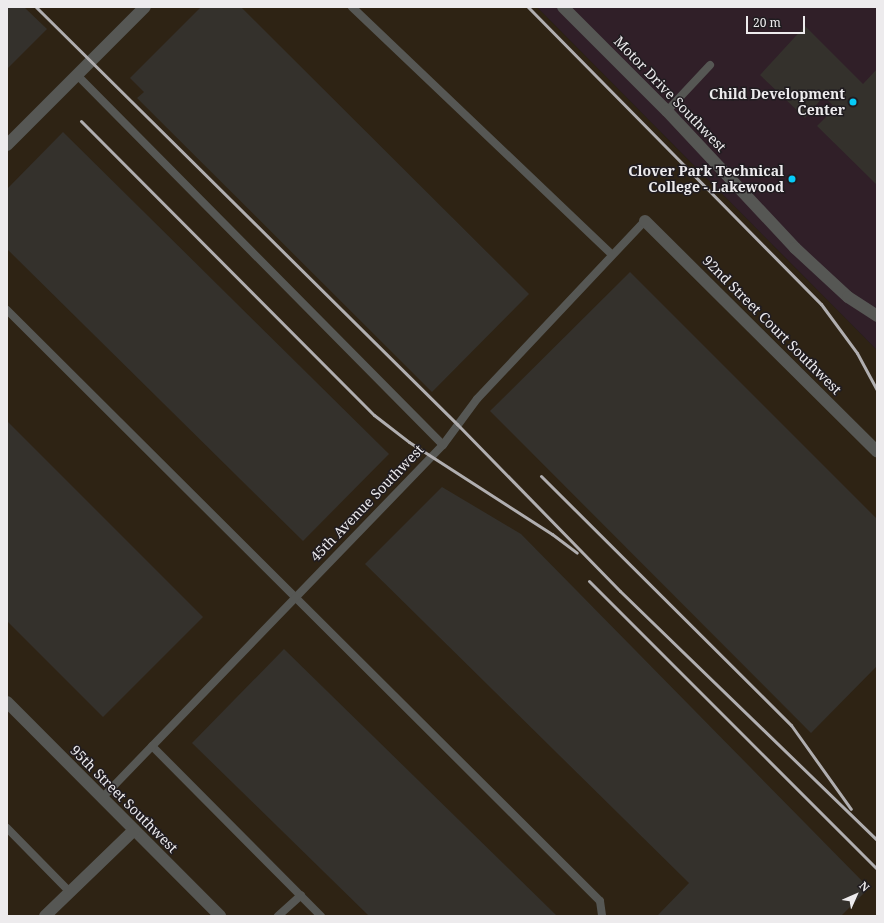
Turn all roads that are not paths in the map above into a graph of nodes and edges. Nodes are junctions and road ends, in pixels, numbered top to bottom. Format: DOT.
graph roads {
  1 [pos="145,7"];
  2 [pos="352,7"];
  3 [pos="563,7"];
  4 [pos="710,65"];
  5 [pos="77,75"];
  6 [pos="667,111"];
  7 [pos="7,144"];
  8 [pos="645,221"];
  9 [pos="612,255"];
  10 [pos="7,310"];
  11 [pos="877,316"];
  12 [pos="444,445"];
  13 [pos="877,451"];
  14 [pos="296,598"];
  15 [pos="7,702"];
  16 [pos="152,746"];
  17 [pos="102,798"];
  18 [pos="7,828"];
  19 [pos="134,830"];
  20 [pos="70,892"];
  21 [pos="301,895"];
  22 [pos="45,916"];
  23 [pos="220,916"];
  24 [pos="278,916"];
  25 [pos="321,916"];
  26 [pos="602,916"];
  1 -- 5 [label="street"];
  2 -- 9 [label="lane"];
  3 -- 6 [label="street, Motor Drive Southwest"];
  4 -- 6 [label="lane"];
  5 -- 7 [label="street"];
  5 -- 12 [label="lane"];
  6 -- 11 [label="street, Motor Drive Southwest"];
  8 -- 9 [label="lane, 45th Avenue Southwest"];
  8 -- 13 [label="street, 92nd Street Court Southwest"];
  9 -- 12 [label="lane, 45th Avenue Southwest"];
  10 -- 14 [label="lane"];
  12 -- 14 [label="lane, 45th Avenue Southwest"];
  14 -- 16 [label="lane, 45th Avenue Southwest"];
  14 -- 26 [label="lane"];
  15 -- 17 [label="street, 95th Street Southwest"];
  16 -- 17 [label="lane, 45th Avenue Southwest"];
  16 -- 21 [label="lane"];
  17 -- 19 [label="street, 95th Street Southwest"];
  18 -- 20 [label="lane"];
  19 -- 20 [label="street"];
  19 -- 23 [label="street, 95th Street Southwest"];
  20 -- 22 [label="street"];
  21 -- 24 [label="lane"];
  21 -- 25 [label="lane"];
}
